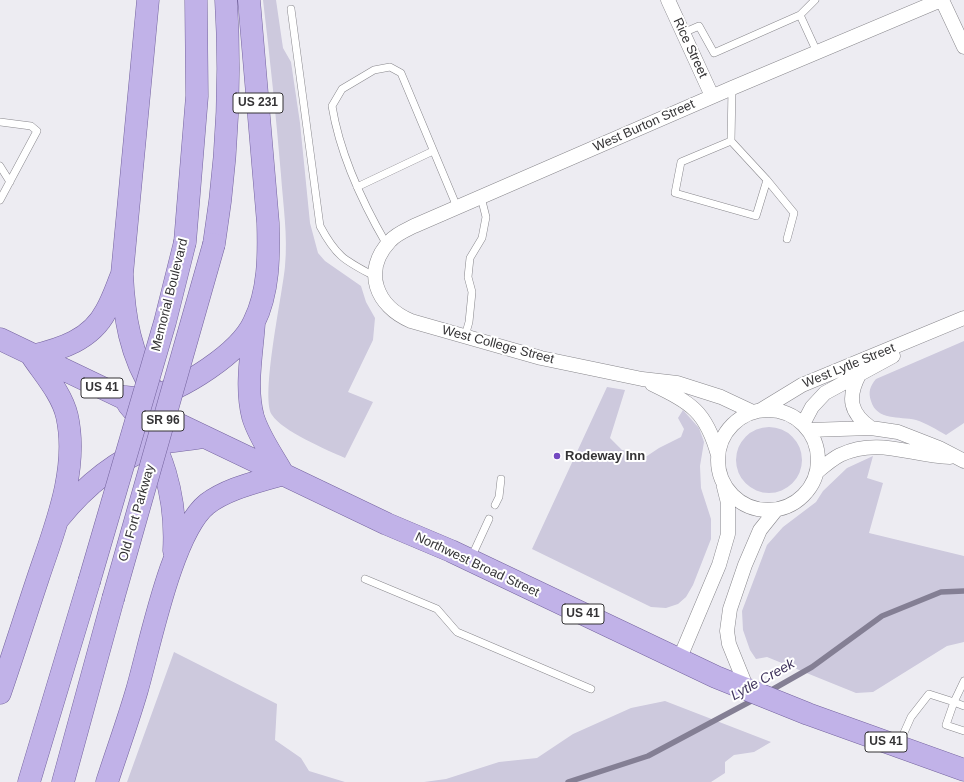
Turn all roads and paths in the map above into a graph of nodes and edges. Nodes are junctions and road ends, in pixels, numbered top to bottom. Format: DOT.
graph roads {
  1 [pos="148,0"];
  2 [pos="196,0"];
  3 [pos="226,0"];
  4 [pos="249,0"];
  5 [pos="668,0"];
  6 [pos="815,0"];
  7 [pos="938,0"];
  8 [pos="291,9"];
  9 [pos="800,15"];
  10 [pos="683,33"];
  11 [pos="964,47"];
  12 [pos="817,52"];
  13 [pos="732,88"];
  14 [pos="712,96"];
  15 [pos="0,122"];
  16 [pos="731,141"];
  17 [pos="433,151"];
  18 [pos="0,166"];
  19 [pos="767,180"];
  20 [pos="10,182"];
  21 [pos="357,187"];
  22 [pos="481,197"];
  23 [pos="0,200"];
  24 [pos="457,207"];
  25 [pos="787,239"];
  26 [pos="387,245"];
  27 [pos="122,274"];
  28 [pos="376,279"];
  29 [pos="964,318"];
  30 [pos="254,323"];
  31 [pos="942,328"];
  32 [pos="465,336"];
  33 [pos="0,339"];
  34 [pos="32,356"];
  35 [pos="859,375"];
  36 [pos="642,379"];
  37 [pos="156,395"];
  38 [pos="122,397"];
  39 [pos="756,411"];
  40 [pos="806,427"];
  41 [pos="871,428"];
  42 [pos="204,437"];
  43 [pos="155,445"];
  44 [pos="718,455"];
  45 [pos="959,459"];
  46 [pos="817,472"];
  47 [pos="283,474"];
  48 [pos="501,479"];
  49 [pos="722,481"];
  50 [pos="495,505"];
  51 [pos="776,510"];
  52 [pos="489,519"];
  53 [pos="57,521"];
  54 [pos="174,558"];
  55 [pos="470,560"];
  56 [pos="365,579"];
  57 [pos="680,660"];
  58 [pos="964,681"];
  59 [pos="591,689"];
  60 [pos="748,691"];
  61 [pos="0,693"];
  62 [pos="954,702"];
  63 [pos="964,706"];
  64 [pos="964,732"];
  65 [pos="898,746"];
  66 [pos="964,770"];
  67 [pos="29,782"];
  68 [pos="63,782"];
  69 [pos="107,782"];
  1 -- 27 [label="main road"];
  2 -- 67 [label="main road, Memorial Boulevard / SR 96, bridge"];
  3 -- 68 [label="main road, Old Fort Parkway / SR 96, bridge"];
  4 -- 30 [label="main road, US 231"];
  5 -- 10 [label="street, Rice Street"];
  6 -- 9 [label="lane"];
  7 -- 11 [label="street"];
  7 -- 12 [label="street, West Burton Street"];
  8 -- 28 [label="lane"];
  9 -- 10 [label="lane"];
  9 -- 12 [label="lane"];
  10 -- 14 [label="street, Rice Street"];
  12 -- 13 [label="street, West Burton Street"];
  13 -- 14 [label="street, West Burton Street"];
  13 -- 16 [label="lane"];
  14 -- 22 [label="street, West Burton Street"];
  15 -- 20 [label="lane"];
  16 -- 19 [label="lane"];
  16 -- 19 [label="lane"];
  17 -- 21 [label="lane"];
  17 -- 21 [label="lane"];
  17 -- 24 [label="lane"];
  18 -- 20 [label="lane"];
  19 -- 25 [label="lane"];
  20 -- 23 [label="lane"];
  21 -- 26 [label="lane"];
  22 -- 24 [label="street, West Burton Street"];
  22 -- 32 [label="lane"];
  24 -- 26 [label="street, West Burton Street"];
  26 -- 28 [label="street, West Burton Street"];
  27 -- 34 [label="main road"];
  27 -- 37 [label="main road"];
  28 -- 32 [label="street, West College Street"];
  29 -- 31 [label="street, West Lytle Street"];
  30 -- 37 [label="main road"];
  30 -- 47 [label="main road"];
  31 -- 35 [label="street, West Lytle Street"];
  31 -- 39 [label="street, West Lytle Street"];
  32 -- 36 [label="street, West College Street"];
  33 -- 34 [label="main road, Northwest Broad Street / US 41"];
  34 -- 38 [label="main road, Northwest Broad Street / US 41"];
  34 -- 53 [label="main road"];
  35 -- 40 [label="street, West Lytle Street"];
  35 -- 41 [label="street"];
  36 -- 39 [label="street, West College Street"];
  36 -- 44 [label="street, West College Street"];
  37 -- 38 [label="main road"];
  37 -- 42 [label="main road"];
  38 -- 42 [label="main road, Northwest Broad Street / US 41"];
  38 -- 43 [label="main road"];
  39 -- 40 [label="street"];
  39 -- 44 [label="street, West Lytle Street"];
  40 -- 41 [label="street"];
  40 -- 46 [label="street, West Lytle Street"];
  41 -- 45 [label="street"];
  42 -- 43 [label="main road"];
  42 -- 47 [label="main road, Northwest Broad Street / US 41"];
  43 -- 53 [label="main road"];
  43 -- 54 [label="main road"];
  44 -- 49 [label="street, West Lytle Street"];
  45 -- 46 [label="street"];
  46 -- 51 [label="street, West Lytle Street"];
  47 -- 54 [label="main road"];
  47 -- 55 [label="main road, Northwest Broad Street / US 41"];
  48 -- 50 [label="lane"];
  49 -- 51 [label="street, West Lytle Street"];
  49 -- 57 [label="street, West Lytle Street"];
  51 -- 60 [label="street, West Lytle Street"];
  52 -- 55 [label="lane"];
  53 -- 61 [label="main road"];
  54 -- 69 [label="main road"];
  55 -- 57 [label="main road, Northwest Broad Street / US 41"];
  56 -- 59 [label="lane"];
  57 -- 60 [label="main road, Northwest Broad Street / US 41"];
  58 -- 62 [label="lane"];
  60 -- 65 [label="main road, Northwest Broad Street / US 41"];
  62 -- 63 [label="lane"];
  62 -- 64 [label="lane"];
  62 -- 65 [label="lane"];
  65 -- 66 [label="main road, Northwest Broad Street / US 41"];
}
